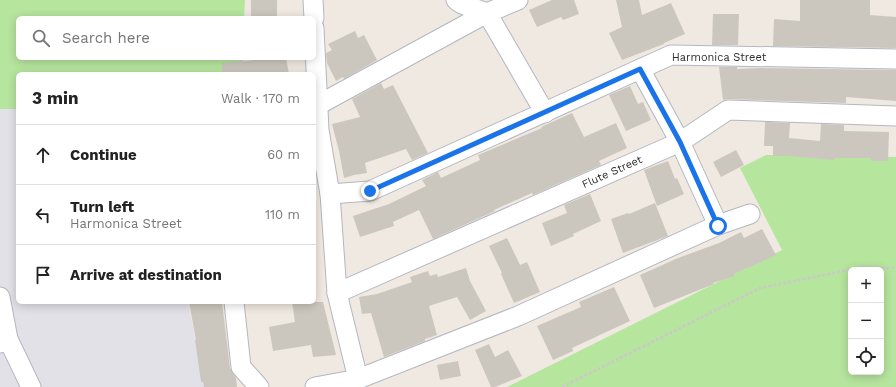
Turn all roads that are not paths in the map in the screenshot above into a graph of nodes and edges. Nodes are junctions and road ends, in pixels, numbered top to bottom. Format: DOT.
graph roads {
  1 [pos="313,0"];
  2 [pos="456,0"];
  3 [pos="518,0"];
  4 [pos="487,13"];
  5 [pos="314,16"];
  6 [pos="896,59"];
  7 [pos="316,60"];
  8 [pos="640,69"];
  9 [pos="318,104"];
  10 [pos="545,113"];
  11 [pos="896,116"];
  12 [pos="317,131"];
  13 [pos="680,142"];
  14 [pos="330,194"];
  15 [pos="750,214"];
  16 [pos="718,226"];
  17 [pos="337,293"];
  18 [pos="0,297"];
  19 [pos="234,304"];
  20 [pos="4,341"];
  21 [pos="358,379"];
  22 [pos="31,387"];
  23 [pos="259,387"];
  24 [pos="315,387"];
  1 -- 5 [label="street"];
  2 -- 4 [label="street"];
  3 -- 4 [label="street"];
  4 -- 9 [label="street"];
  4 -- 10 [label="street"];
  6 -- 8 [label="street, Harmonica Street"];
  7 -- 9 [label="street"];
  8 -- 10 [label="street, Harmonica Street"];
  8 -- 13 [label="street"];
  9 -- 12 [label="street"];
  10 -- 14 [label="street, Harmonica Street"];
  11 -- 13 [label="street, Flute Street"];
  12 -- 14 [label="street"];
  13 -- 16 [label="street"];
  13 -- 17 [label="street, Flute Street"];
  14 -- 17 [label="street"];
  15 -- 16 [label="street"];
  16 -- 21 [label="street"];
  17 -- 21 [label="street"];
  18 -- 20 [label="street"];
  19 -- 23 [label="street"];
  20 -- 22 [label="street"];
  21 -- 24 [label="street"];
}
